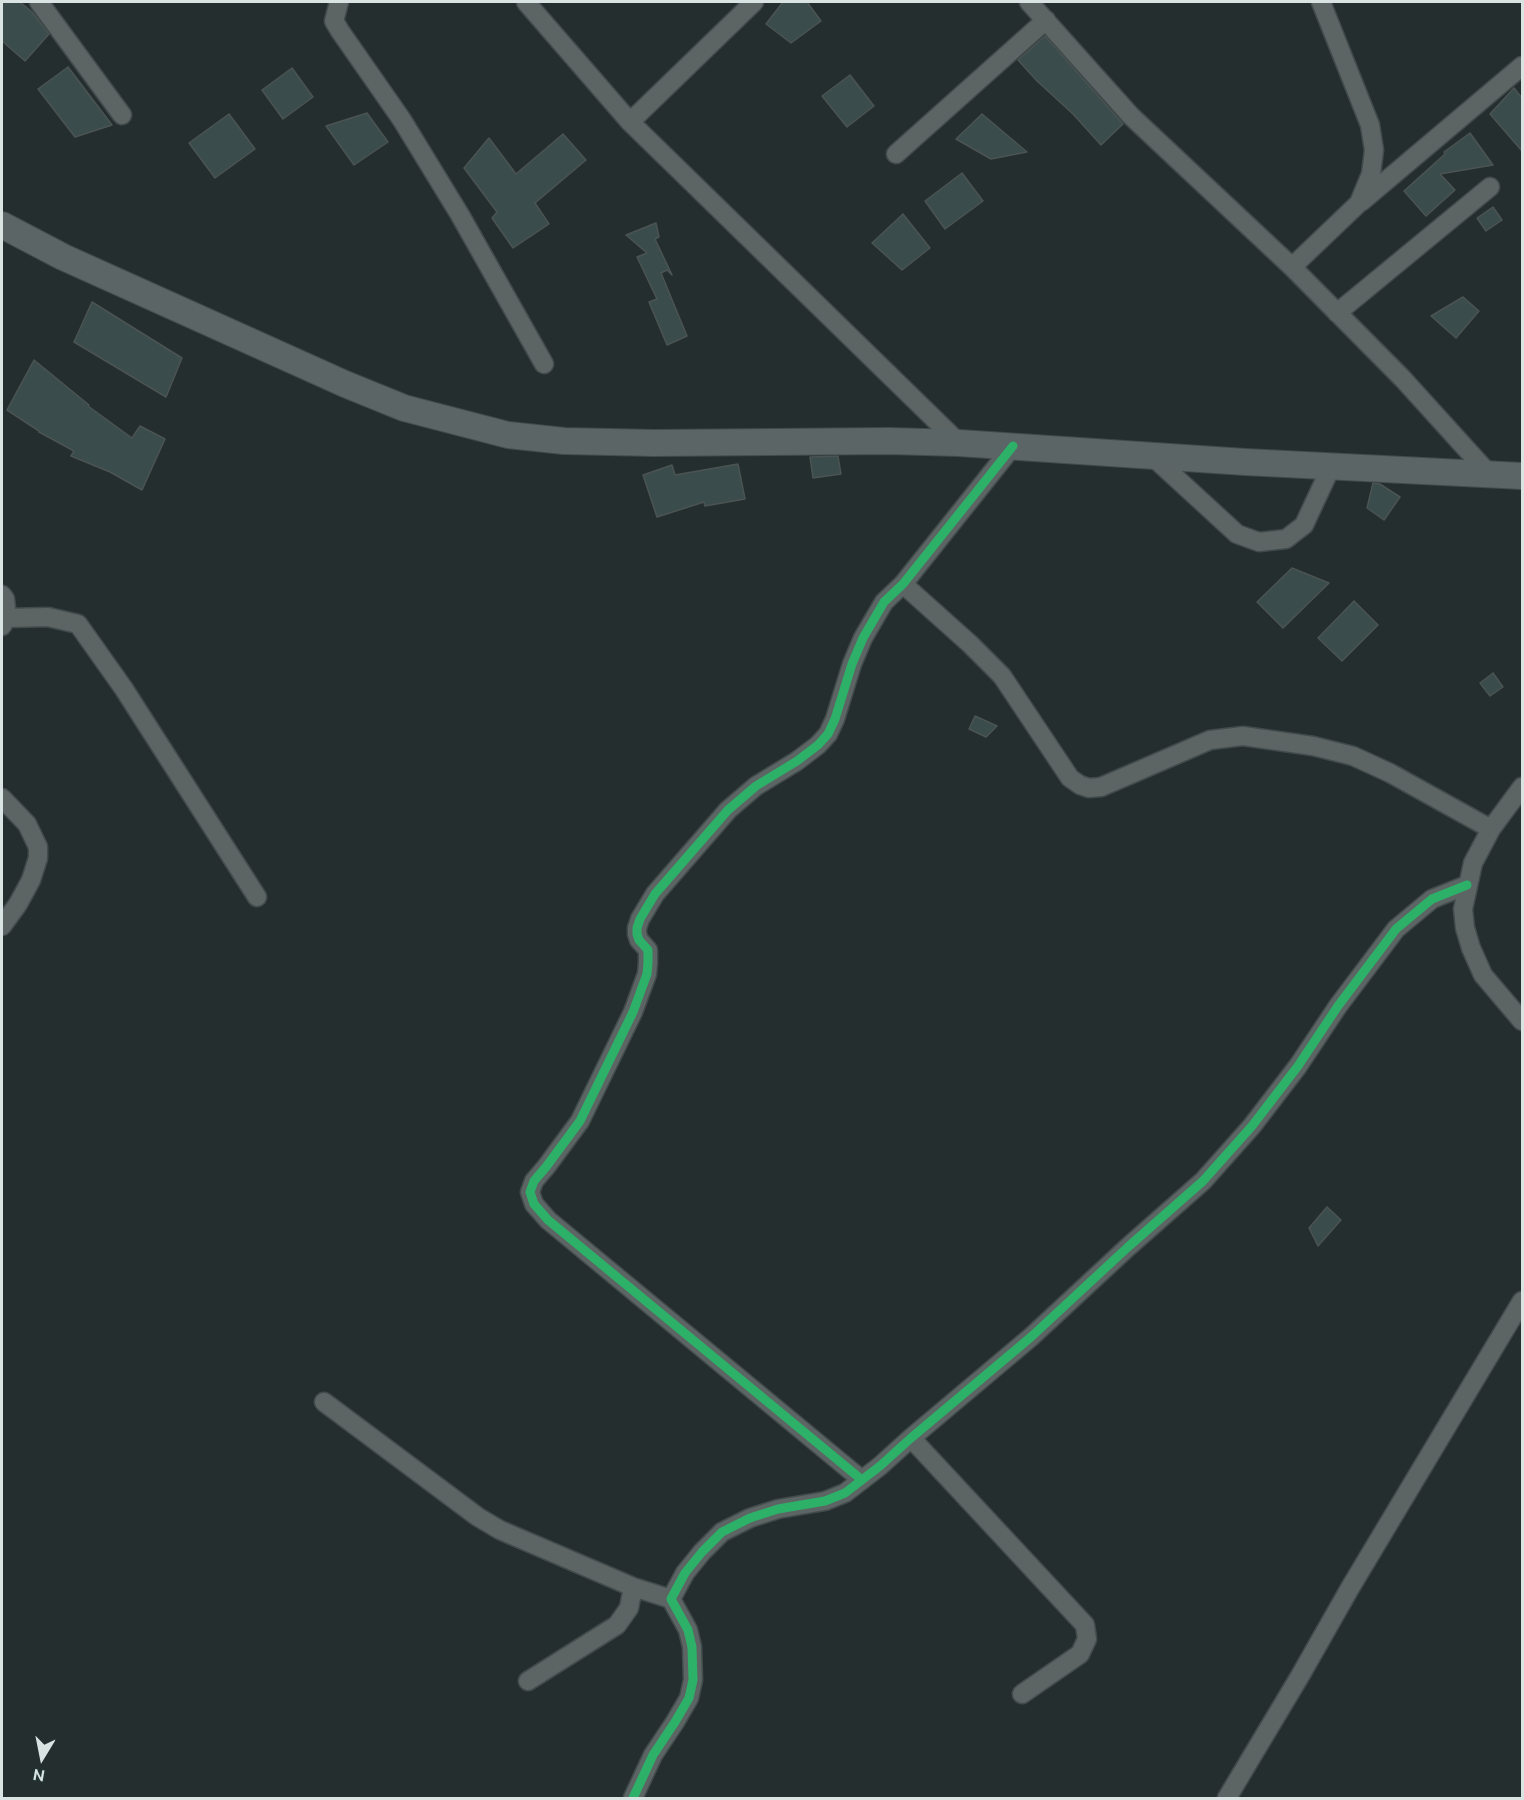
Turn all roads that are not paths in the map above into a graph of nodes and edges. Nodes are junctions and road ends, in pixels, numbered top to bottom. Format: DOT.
graph roads {
  1 [pos="39,2"];
  2 [pos="339,2"];
  3 [pos="526,2"];
  4 [pos="754,2"];
  5 [pos="1029,2"];
  6 [pos="1321,2"];
  7 [pos="1046,20"];
  8 [pos="1522,66"];
  9 [pos="122,115"];
  10 [pos="630,122"];
  11 [pos="896,154"];
  12 [pos="1490,187"];
  13 [pos="1359,203"];
  14 [pos="2,225"];
  15 [pos="1292,267"];
  16 [pos="1337,313"];
  17 [pos="544,364"];
  18 [pos="959,443"];
  19 [pos="1013,446"];
  20 [pos="1151,456"];
  21 [pos="1330,467"];
  22 [pos="1490,475"];
  23 [pos="1522,476"];
  24 [pos="903,584"];
  25 [pos="2,596"];
  26 [pos="4,622"];
  27 [pos="1522,787"];
  28 [pos="2,798"];
  29 [pos="1491,829"];
  30 [pos="1467,885"];
  31 [pos="257,897"];
  32 [pos="2,926"];
  33 [pos="1522,1021"];
  34 [pos="1522,1301"];
  35 [pos="324,1402"];
  36 [pos="911,1438"];
  37 [pos="862,1480"];
  38 [pos="633,1587"];
  39 [pos="671,1599"];
  40 [pos="528,1681"];
  41 [pos="1022,1694"];
  42 [pos="633,1798"];
  43 [pos="1227,1798"];
  1 -- 9 [label="street"];
  2 -- 17 [label="street"];
  3 -- 10 [label="street"];
  4 -- 10 [label="street"];
  5 -- 7 [label="street"];
  6 -- 13 [label="street"];
  7 -- 11 [label="street"];
  7 -- 15 [label="street"];
  8 -- 13 [label="street"];
  10 -- 18 [label="street"];
  12 -- 16 [label="street"];
  13 -- 15 [label="street"];
  14 -- 18 [label="main road"];
  15 -- 16 [label="street"];
  16 -- 22 [label="street"];
  18 -- 19 [label="main road"];
  19 -- 20 [label="main road"];
  19 -- 24 [label="street"];
  20 -- 21 [label="main road"];
  20 -- 21 [label="street"];
  21 -- 22 [label="main road"];
  22 -- 23 [label="main road"];
  24 -- 29 [label="street"];
  24 -- 37 [label="street"];
  25 -- 26 [label="street"];
  26 -- 31 [label="street"];
  27 -- 29 [label="street"];
  28 -- 32 [label="street"];
  29 -- 30 [label="street"];
  30 -- 33 [label="street"];
  30 -- 36 [label="street"];
  34 -- 43 [label="street"];
  35 -- 38 [label="street"];
  36 -- 37 [label="street"];
  36 -- 41 [label="street"];
  37 -- 39 [label="street"];
  38 -- 39 [label="street"];
  38 -- 40 [label="street"];
  39 -- 42 [label="street"];
}
